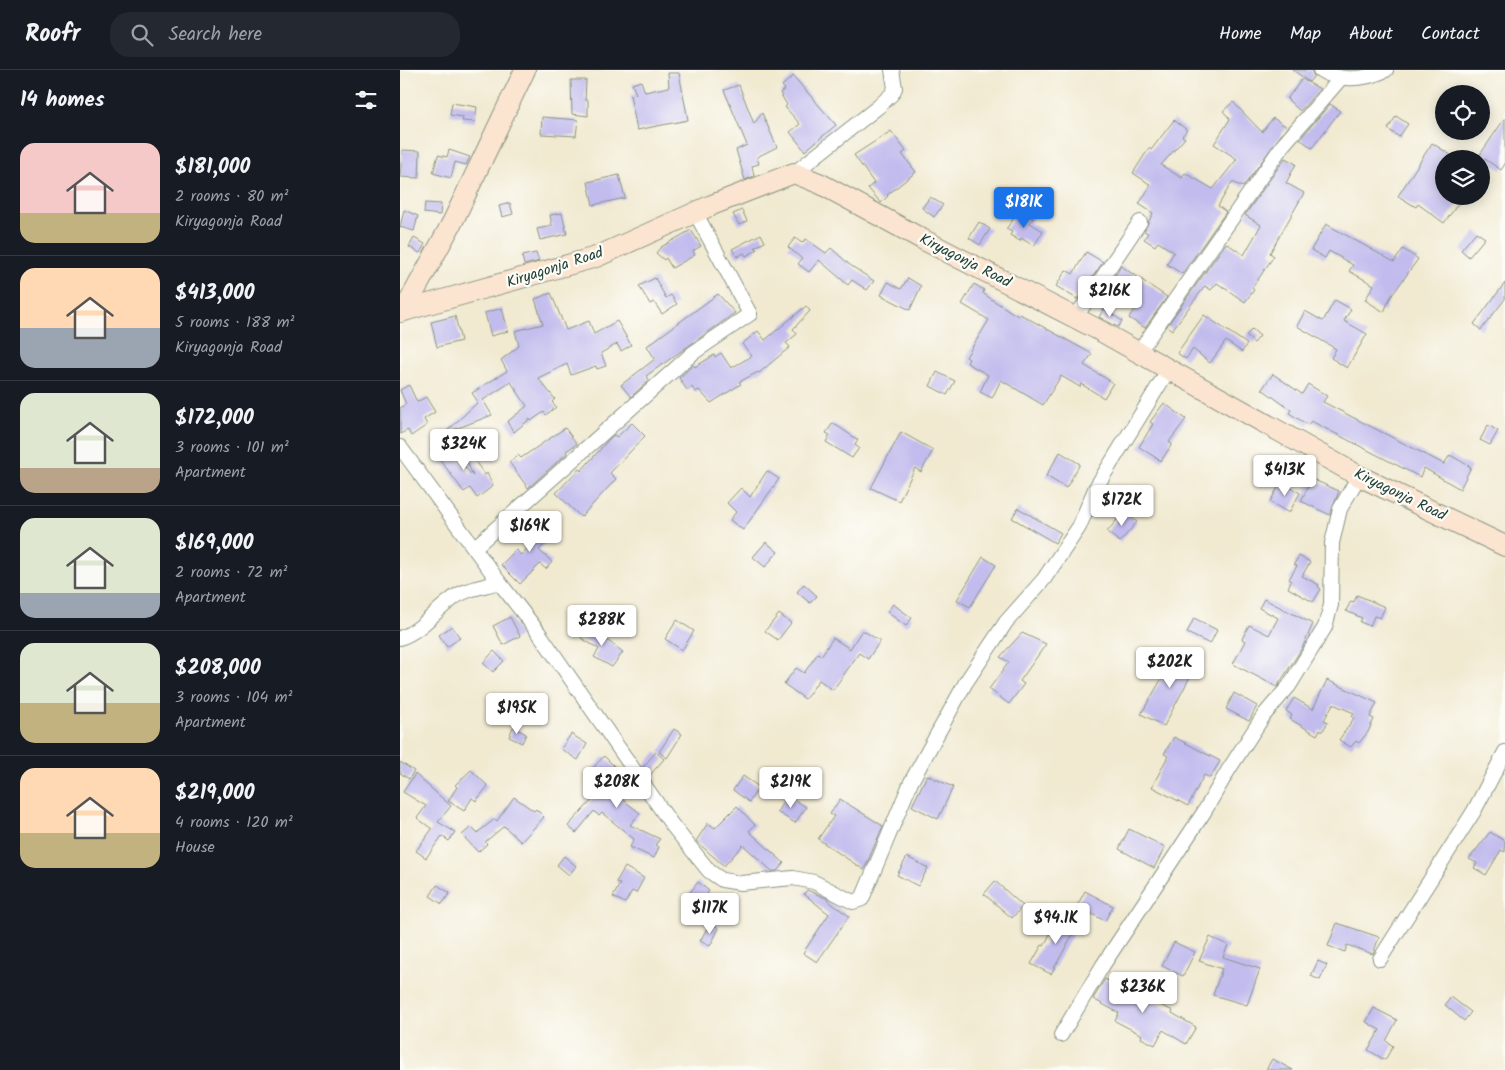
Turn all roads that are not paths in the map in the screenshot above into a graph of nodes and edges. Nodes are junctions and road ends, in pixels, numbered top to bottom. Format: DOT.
graph roads {
  1 [pos="525,70"];
  2 [pos="892,70"];
  3 [pos="1320,70"];
  4 [pos="1386,70"];
  5 [pos="1341,78"];
  6 [pos="794,173"];
  7 [pos="695,212"];
  8 [pos="1140,222"];
  9 [pos="402,312"];
  10 [pos="1075,318"];
  11 [pos="1138,353"];
  12 [pos="1169,370"];
  13 [pos="400,446"];
  14 [pos="1359,476"];
  15 [pos="1505,546"];
  16 [pos="474,548"];
  17 [pos="499,582"];
  18 [pos="400,638"];
  19 [pos="1505,752"];
  20 [pos="1380,959"];
  21 [pos="1061,1035"];
  1 -- 9 [label="street"];
  2 -- 6 [label="street"];
  3 -- 5 [label="street"];
  4 -- 5 [label="street"];
  5 -- 11 [label="street"];
  6 -- 7 [label="street, Kiryagonja Road"];
  6 -- 10 [label="street, Kiryagonja Road"];
  7 -- 9 [label="street, Kiryagonja Road"];
  7 -- 16 [label="street"];
  8 -- 10 [label="street"];
  10 -- 11 [label="street, Kiryagonja Road"];
  11 -- 12 [label="street, Kiryagonja Road"];
  12 -- 14 [label="street, Kiryagonja Road"];
  12 -- 17 [label="street"];
  13 -- 16 [label="street"];
  14 -- 15 [label="street, Kiryagonja Road"];
  14 -- 21 [label="street"];
  16 -- 17 [label="street"];
  17 -- 18 [label="street"];
  19 -- 20 [label="street"];
}
